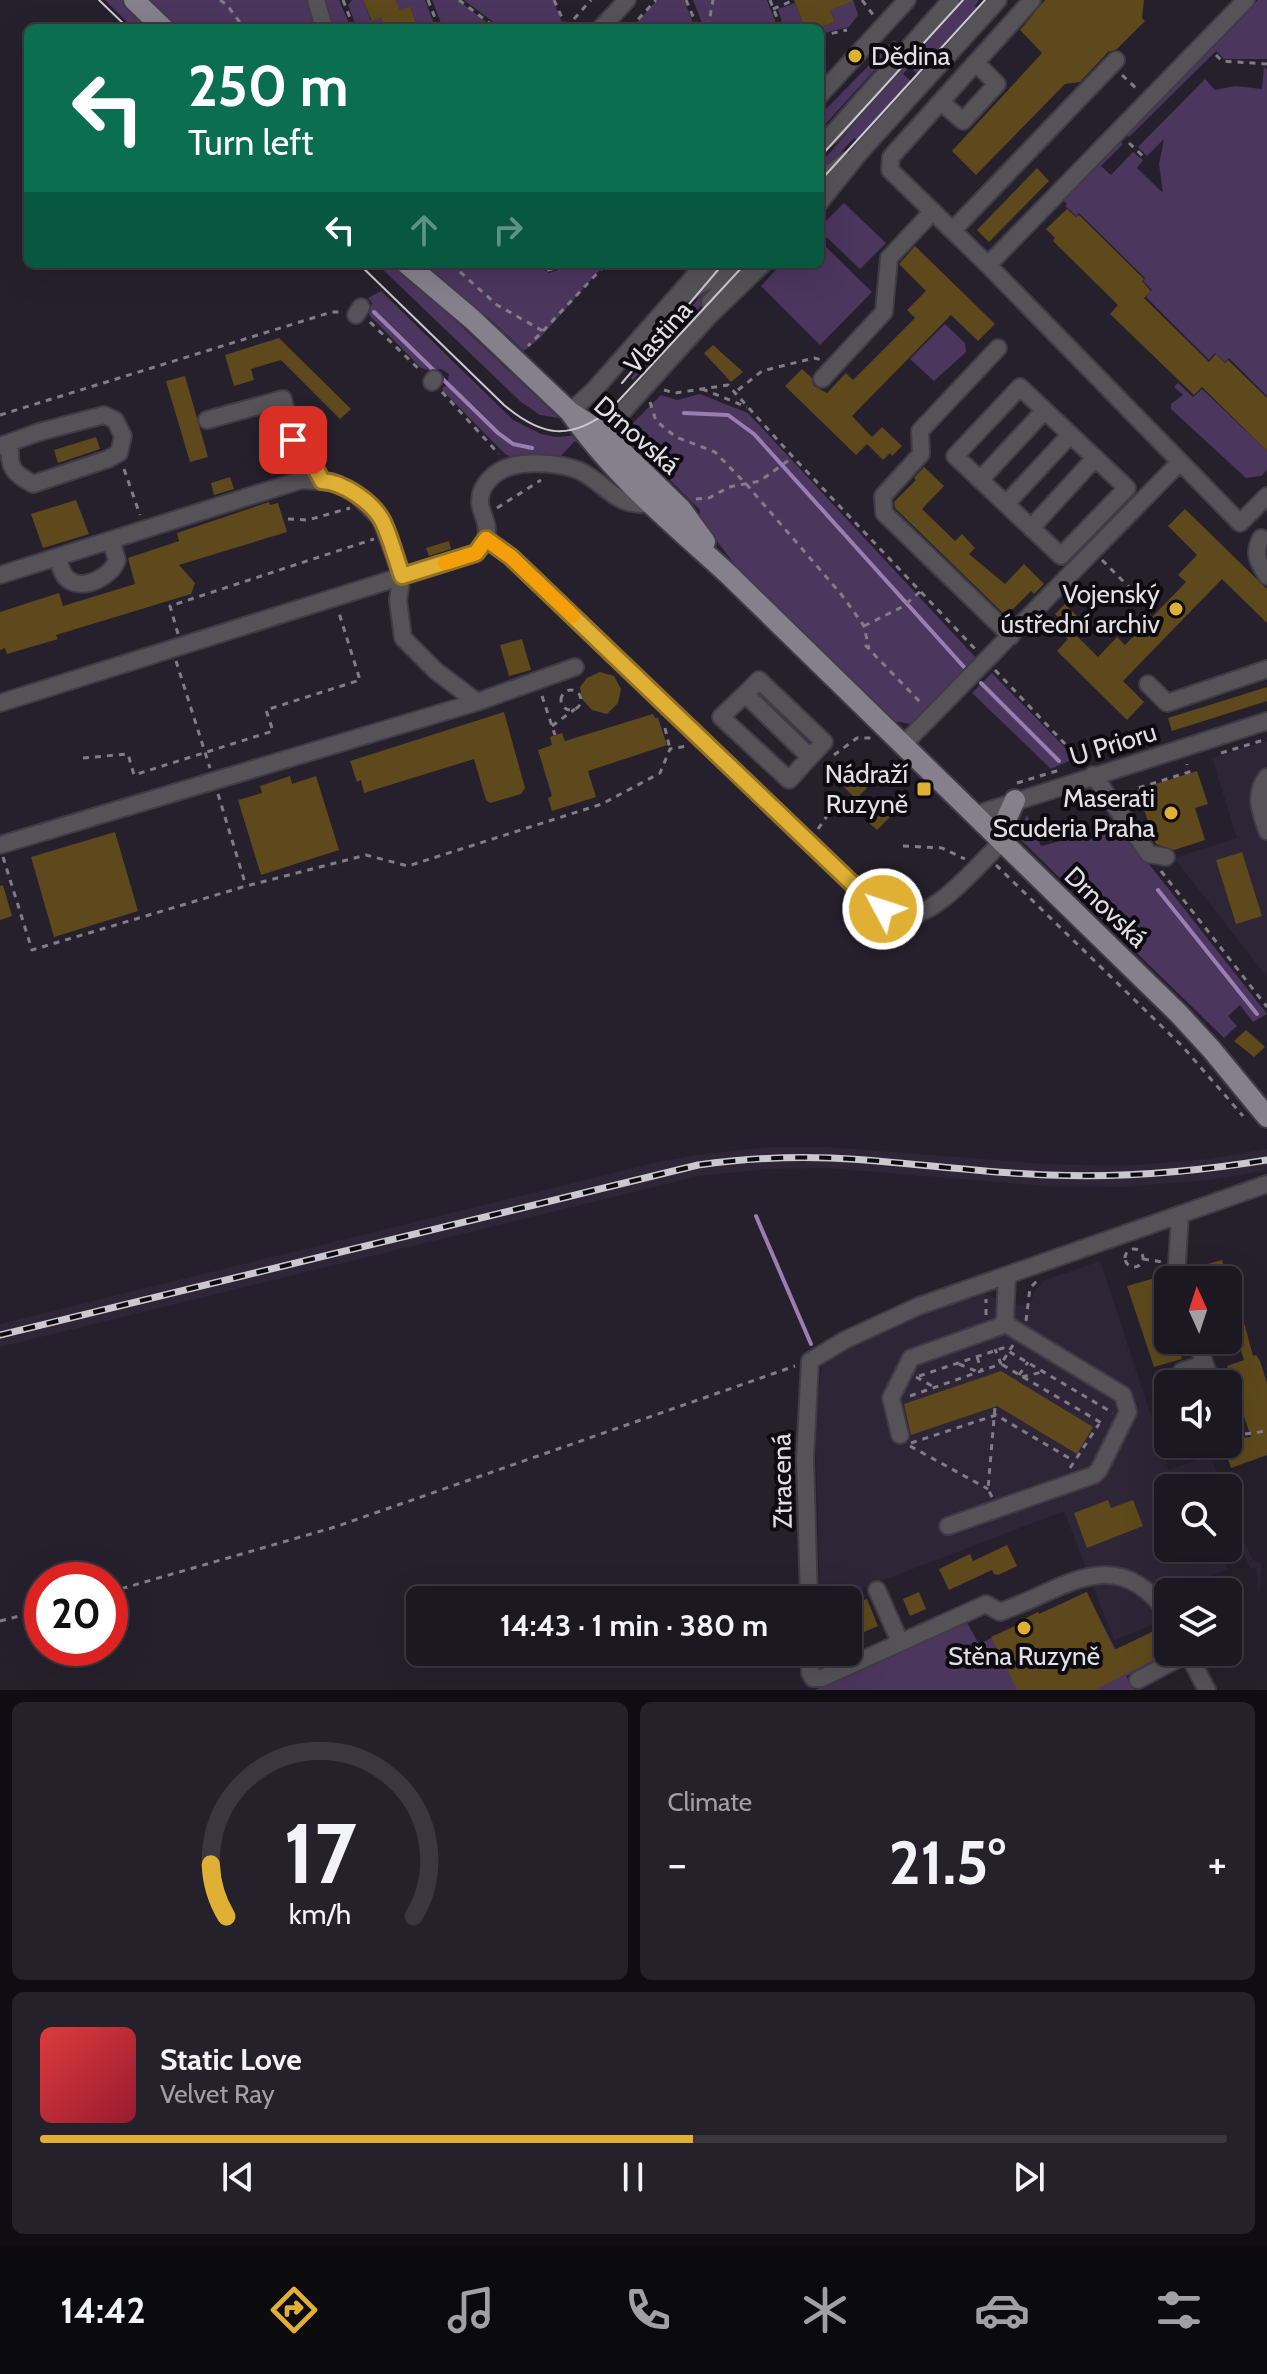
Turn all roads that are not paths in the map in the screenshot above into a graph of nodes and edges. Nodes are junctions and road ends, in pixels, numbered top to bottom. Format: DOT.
graph roads {
  1 [pos="134,0"];
  2 [pos="316,0"];
  3 [pos="627,0"];
  4 [pos="907,0"];
  5 [pos="951,0"];
  6 [pos="1032,0"];
  7 [pos="1246,0"];
  8 [pos="996,1"];
  9 [pos="159,24"];
  10 [pos="323,24"];
  11 [pos="605,24"];
  12 [pos="1113,62"];
  13 [pos="976,63"];
  14 [pos="824,91"];
  15 [pos="941,102"];
  16 [pos="826,138"];
  17 [pos="861,151"];
  18 [pos="824,178"];
  19 [pos="824,197"];
  20 [pos="933,211"];
  21 [pos="953,230"];
  22 [pos="988,265"];
  23 [pos="412,268"];
  24 [pos="727,269"];
  25 [pos="998,348"];
  26 [pos="822,379"];
  27 [pos="1044,411"];
  28 [pos="570,412"];
  29 [pos="207,420"];
  30 [pos="1070,435"];
  31 [pos="598,439"];
  32 [pos="5,445"];
  33 [pos="1095,458"];
  34 [pos="1180,462"];
  35 [pos="980,480"];
  36 [pos="322,481"];
  37 [pos="1267,496"];
  38 [pos="1118,497"];
  39 [pos="651,503"];
  40 [pos="1006,504"];
  41 [pos="1133,511"];
  42 [pos="1240,523"];
  43 [pos="1031,528"];
  44 [pos="486,539"];
  45 [pos="111,540"];
  46 [pos="1264,541"];
  47 [pos="58,557"];
  48 [pos="728,574"];
  49 [pos="0,575"];
  50 [pos="402,576"];
  51 [pos="1267,576"];
  52 [pos="1011,636"];
  53 [pos="575,667"];
  54 [pos="1267,669"];
  55 [pos="1148,684"];
  56 [pos="477,702"];
  57 [pos="0,703"];
  58 [pos="1267,721"];
  59 [pos="903,745"];
  60 [pos="818,759"];
  61 [pos="1093,775"];
  62 [pos="1267,777"];
  63 [pos="1012,793"];
  64 [pos="974,815"];
  65 [pos="1267,831"];
  66 [pos="0,845"];
  67 [pos="988,855"];
  68 [pos="1166,857"];
  69 [pos="1265,1109"];
  70 [pos="1267,1184"];
  71 [pos="1180,1215"];
  72 [pos="1177,1266"];
  73 [pos="1007,1276"];
  74 [pos="1005,1319"];
  75 [pos="1201,1354"];
  76 [pos="1204,1364"];
  77 [pos="1185,1370"];
  78 [pos="1206,1370"];
  79 [pos="903,1440"];
  80 [pos="948,1526"];
  81 [pos="809,1586"];
  82 [pos="877,1590"];
  83 [pos="1154,1597"];
  84 [pos="900,1642"];
  85 [pos="862,1660"];
  86 [pos="810,1666"];
  87 [pos="848,1666"];
  88 [pos="1164,1666"];
  89 [pos="1195,1666"];
  90 [pos="1138,1680"];
  91 [pos="1207,1690"];
  1 -- 9 [label="main road"];
  2 -- 10 [label="street"];
  3 -- 11 [label="street"];
  4 -- 14 [label="street"];
  5 -- 16 [label="street"];
  6 -- 13 [label="street"];
  7 -- 22 [label="street"];
  8 -- 17 [label="street"];
  12 -- 21 [label="street"];
  13 -- 15 [label="street"];
  13 -- 15 [label="street"];
  15 -- 20 [label="street"];
  17 -- 18 [label="street"];
  17 -- 19 [label="street"];
  20 -- 21 [label="street"];
  20 -- 26 [label="street"];
  21 -- 22 [label="street"];
  22 -- 34 [label="street"];
  23 -- 28 [label="main road, Drnovská"];
  24 -- 28 [label="street, Vlastina"];
  24 -- 31 [label="street, Vlastina"];
  25 -- 52 [label="street"];
  27 -- 30 [label="street"];
  27 -- 35 [label="street"];
  27 -- 35 [label="street"];
  28 -- 31 [label="main road, Drnovská"];
  29 -- 36 [label="street"];
  30 -- 33 [label="street"];
  30 -- 40 [label="street"];
  31 -- 39 [label="main road, Drnovská"];
  31 -- 48 [label="main road, Drnovská"];
  32 -- 32 [label="street"];
  33 -- 38 [label="street"];
  33 -- 43 [label="street"];
  34 -- 41 [label="street"];
  34 -- 42 [label="street"];
  35 -- 40 [label="street"];
  36 -- 45 [label="street"];
  36 -- 50 [label="street"];
  37 -- 42 [label="street"];
  38 -- 41 [label="street"];
  38 -- 43 [label="street"];
  39 -- 44 [label="street"];
  39 -- 48 [label="main road, Drnovská"];
  40 -- 43 [label="street"];
  41 -- 52 [label="street"];
  42 -- 46 [label="street"];
  44 -- 50 [label="street"];
  44 -- 67 [label="street"];
  45 -- 47 [label="street"];
  45 -- 47 [label="street"];
  46 -- 51 [label="street"];
  47 -- 49 [label="street"];
  48 -- 59 [label="main road, Drnovská"];
  50 -- 56 [label="street"];
  50 -- 57 [label="street"];
  52 -- 59 [label="street"];
  53 -- 56 [label="street"];
  54 -- 55 [label="street"];
  56 -- 66 [label="street"];
  58 -- 61 [label="street, U Prioru"];
  59 -- 64 [label="main road, Drnovská"];
  60 -- 60 [label="street"];
  61 -- 63 [label="street, U Prioru"];
  61 -- 68 [label="street"];
  62 -- 65 [label="street"];
  63 -- 64 [label="street, U Prioru"];
  63 -- 67 [label="main road"];
  64 -- 67 [label="main road, Drnovská"];
  67 -- 69 [label="main road, Drnovská"];
  70 -- 71 [label="street"];
  71 -- 72 [label="street"];
  71 -- 73 [label="street"];
  73 -- 74 [label="street"];
  73 -- 81 [label="street, Ztracená"];
  74 -- 79 [label="street"];
  74 -- 80 [label="street"];
  75 -- 76 [label="street"];
  76 -- 77 [label="street"];
  76 -- 78 [label="street"];
  82 -- 84 [label="street"];
  83 -- 84 [label="street"];
  84 -- 85 [label="street"];
  86 -- 87 [label="street"];
  88 -- 90 [label="street"];
  89 -- 91 [label="street"];
}
